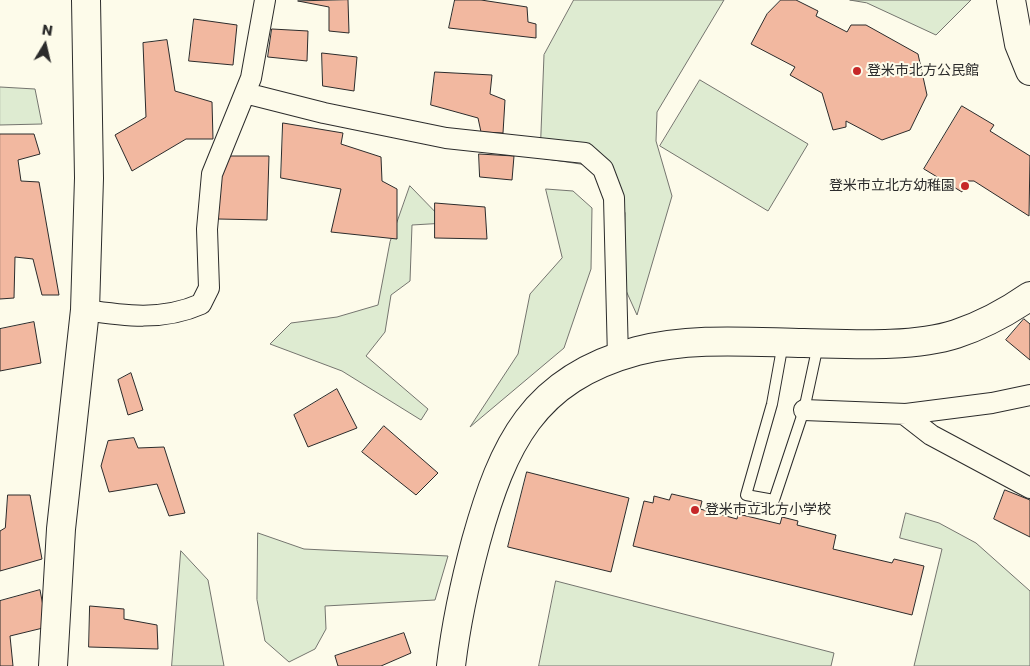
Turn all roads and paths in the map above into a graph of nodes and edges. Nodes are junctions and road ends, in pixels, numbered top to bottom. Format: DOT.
graph roads {
  1 [pos="86,0"];
  2 [pos="264,0"];
  3 [pos="1010,0"];
  4 [pos="1030,71"];
  5 [pos="245,92"];
  6 [pos="1030,296"];
  7 [pos="85,310"];
  8 [pos="783,342"];
  9 [pos="818,343"];
  10 [pos="618,358"];
  11 [pos="1030,395"];
  12 [pos="804,410"];
  13 [pos="904,414"];
  14 [pos="1030,488"];
  15 [pos="53,666"];
  16 [pos="451,666"];
  1 -- 7 [label="street"];
  2 -- 5 [label="street"];
  3 -- 4 [label="street"];
  5 -- 7 [label="street"];
  5 -- 10 [label="street"];
  6 -- 9 [label="street"];
  7 -- 15 [label="street"];
  8 -- 9 [label="street"];
  8 -- 10 [label="street"];
  8 -- 12 [label="lane"];
  9 -- 12 [label="lane"];
  10 -- 16 [label="street"];
  11 -- 13 [label="street"];
  12 -- 13 [label="street"];
  13 -- 14 [label="street"];
}
